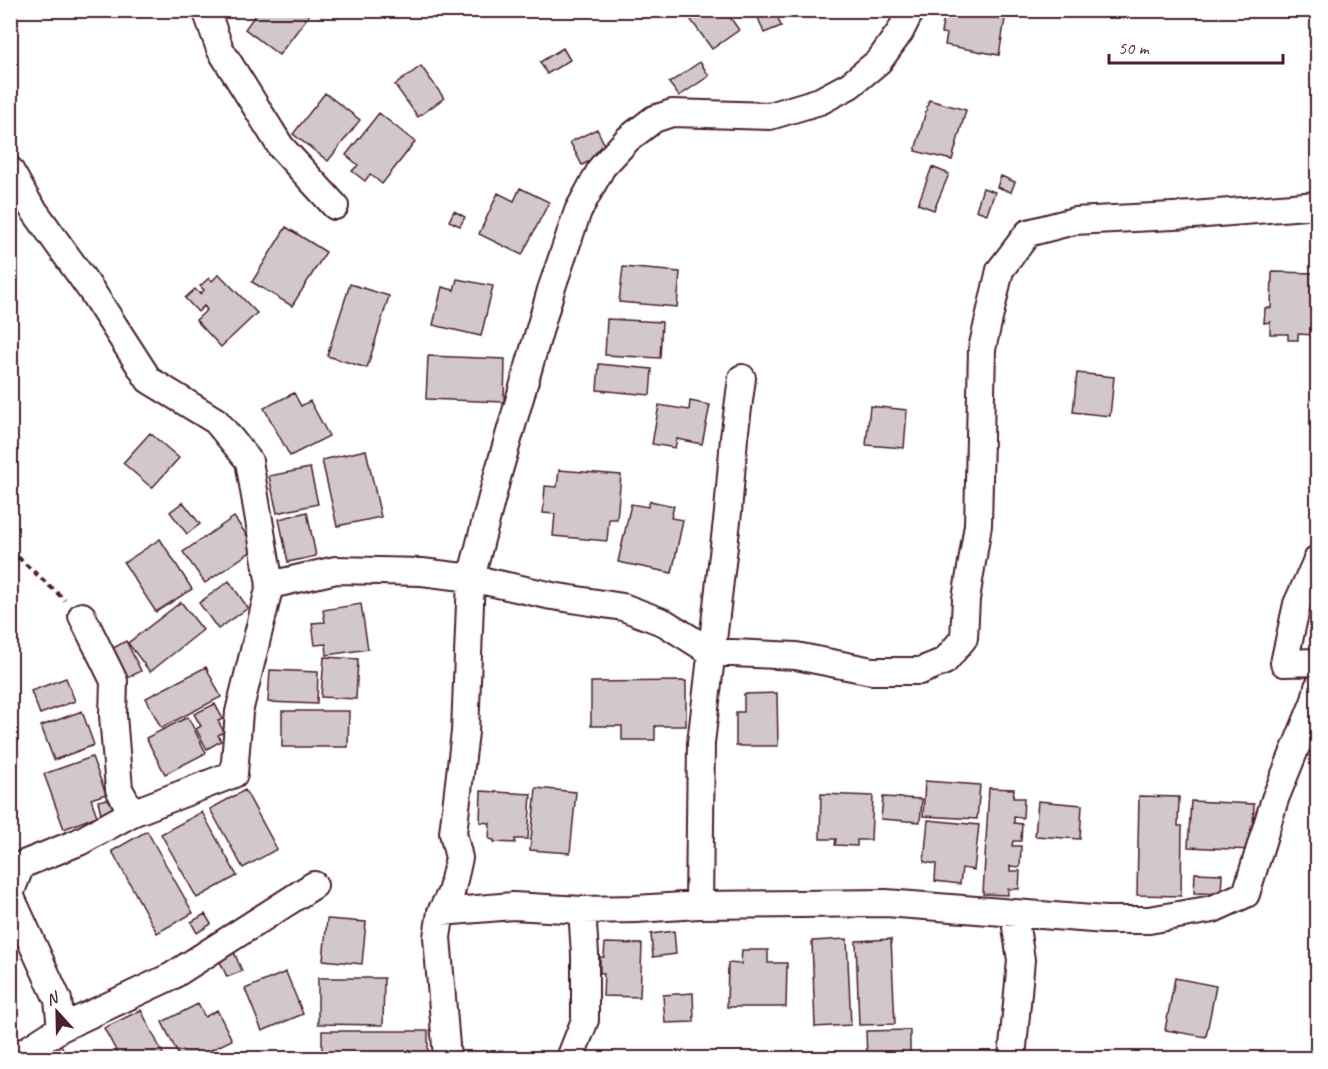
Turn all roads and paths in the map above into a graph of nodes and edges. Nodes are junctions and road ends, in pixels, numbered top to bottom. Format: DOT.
graph roads {
  1 [pos="206,10"];
  2 [pos="911,10"];
  3 [pos="10,170"];
  4 [pos="1317,205"];
  5 [pos="335,206"];
  6 [pos="742,378"];
  7 [pos="10,550"];
  8 [pos="1317,558"];
  9 [pos="471,578"];
  10 [pos="270,585"];
  11 [pos="82,616"];
  12 [pos="711,652"];
  13 [pos="1317,662"];
  14 [pos="1317,687"];
  15 [pos="132,813"];
  16 [pos="314,885"];
  17 [pos="10,895"];
  18 [pos="699,905"];
  19 [pos="582,910"];
  20 [pos="441,912"];
  21 [pos="1014,914"];
  22 [pos="61,1028"];
  23 [pos="15,1059"];
  24 [pos="447,1059"];
  25 [pos="570,1059"];
  26 [pos="1012,1059"];
  1 -- 5 [label="street"];
  2 -- 9 [label="street"];
  3 -- 10 [label="street"];
  4 -- 12 [label="street"];
  6 -- 12 [label="street"];
  7 -- 11 [label="path"];
  8 -- 13 [label="street"];
  9 -- 10 [label="street"];
  9 -- 12 [label="street"];
  9 -- 20 [label="street"];
  10 -- 15 [label="street"];
  11 -- 15 [label="street"];
  12 -- 18 [label="street"];
  14 -- 21 [label="street"];
  15 -- 17 [label="street"];
  16 -- 22 [label="street"];
  17 -- 22 [label="street"];
  18 -- 19 [label="street"];
  18 -- 21 [label="street"];
  19 -- 20 [label="street"];
  19 -- 25 [label="street"];
  20 -- 24 [label="street"];
  21 -- 26 [label="street"];
  22 -- 23 [label="street"];
}
